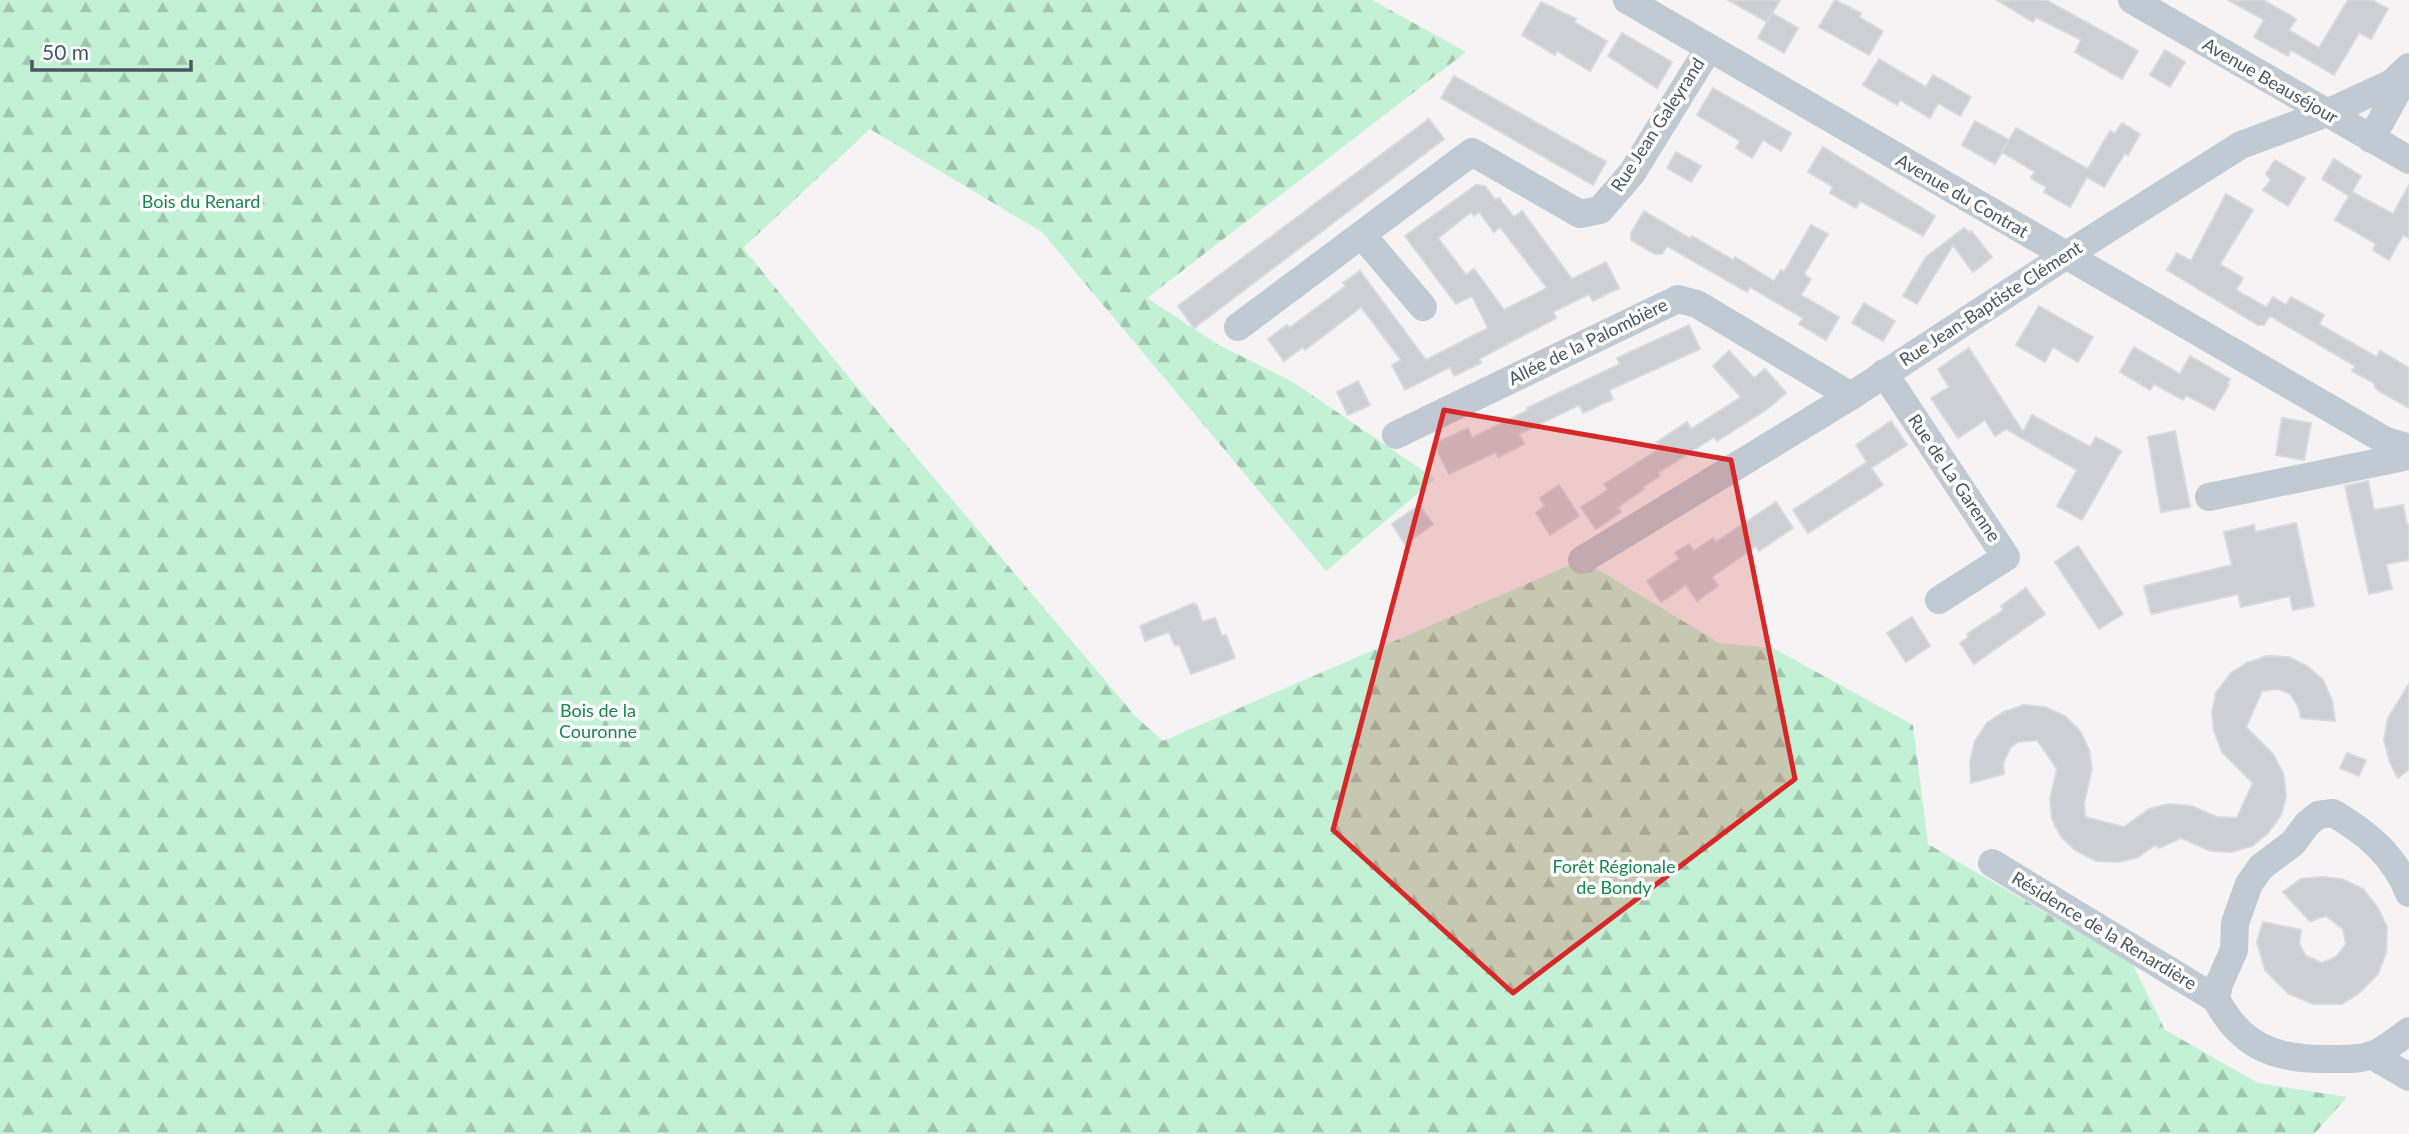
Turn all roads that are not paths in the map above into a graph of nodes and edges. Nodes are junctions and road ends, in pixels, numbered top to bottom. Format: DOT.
graph roads {
  1 [pos="1627,0"];
  2 [pos="2132,0"];
  3 [pos="1709,48"];
  4 [pos="2409,69"];
  5 [pos="2327,113"];
  6 [pos="2371,139"];
  7 [pos="2409,160"];
  8 [pos="1362,235"];
  9 [pos="2065,256"];
  10 [pos="1423,307"];
  11 [pos="1238,327"];
  12 [pos="1884,373"];
  13 [pos="1851,396"];
  14 [pos="1396,435"];
  15 [pos="2409,448"];
  16 [pos="2409,456"];
  17 [pos="2209,497"];
  18 [pos="1582,560"];
  19 [pos="1939,600"];
  20 [pos="1992,863"];
  21 [pos="2409,893"];
  22 [pos="2216,999"];
  23 [pos="2409,1031"];
  24 [pos="2371,1055"];
  25 [pos="2409,1077"];
  1 -- 3 [label="street, Avenue du Contrat"];
  2 -- 5 [label="street, Avenue Beauséjour"];
  3 -- 8 [label="street, Rue Jean Galeyrand"];
  3 -- 9 [label="street, Avenue du Contrat"];
  4 -- 5 [label="street, Rue Jean-Baptiste Clément"];
  4 -- 6 [label="street, Rue Jean-Baptiste Clément"];
  5 -- 6 [label="street, Avenue Beauséjour"];
  5 -- 9 [label="street, Rue Jean-Baptiste Clément"];
  6 -- 7 [label="street, Avenue Beauséjour"];
  8 -- 10 [label="street"];
  8 -- 11 [label="street, Rue Jean Galeyrand"];
  9 -- 12 [label="street, Rue Jean-Baptiste Clément"];
  9 -- 15 [label="street, Avenue du Contrat"];
  12 -- 13 [label="street, Rue Jean-Baptiste Clément"];
  12 -- 19 [label="street, Rue de La Garenne"];
  13 -- 14 [label="street, Allée de la Palombière"];
  13 -- 18 [label="street, Rue Jean-Baptiste Clément"];
  16 -- 17 [label="street"];
  20 -- 22 [label="street, Résidence de la Renardière"];
  21 -- 22 [label="street, Résidence de la Renardière"];
  22 -- 24 [label="street, Résidence de la Renardière"];
  23 -- 24 [label="street, Résidence de la Renardière"];
  24 -- 25 [label="street"];
}
